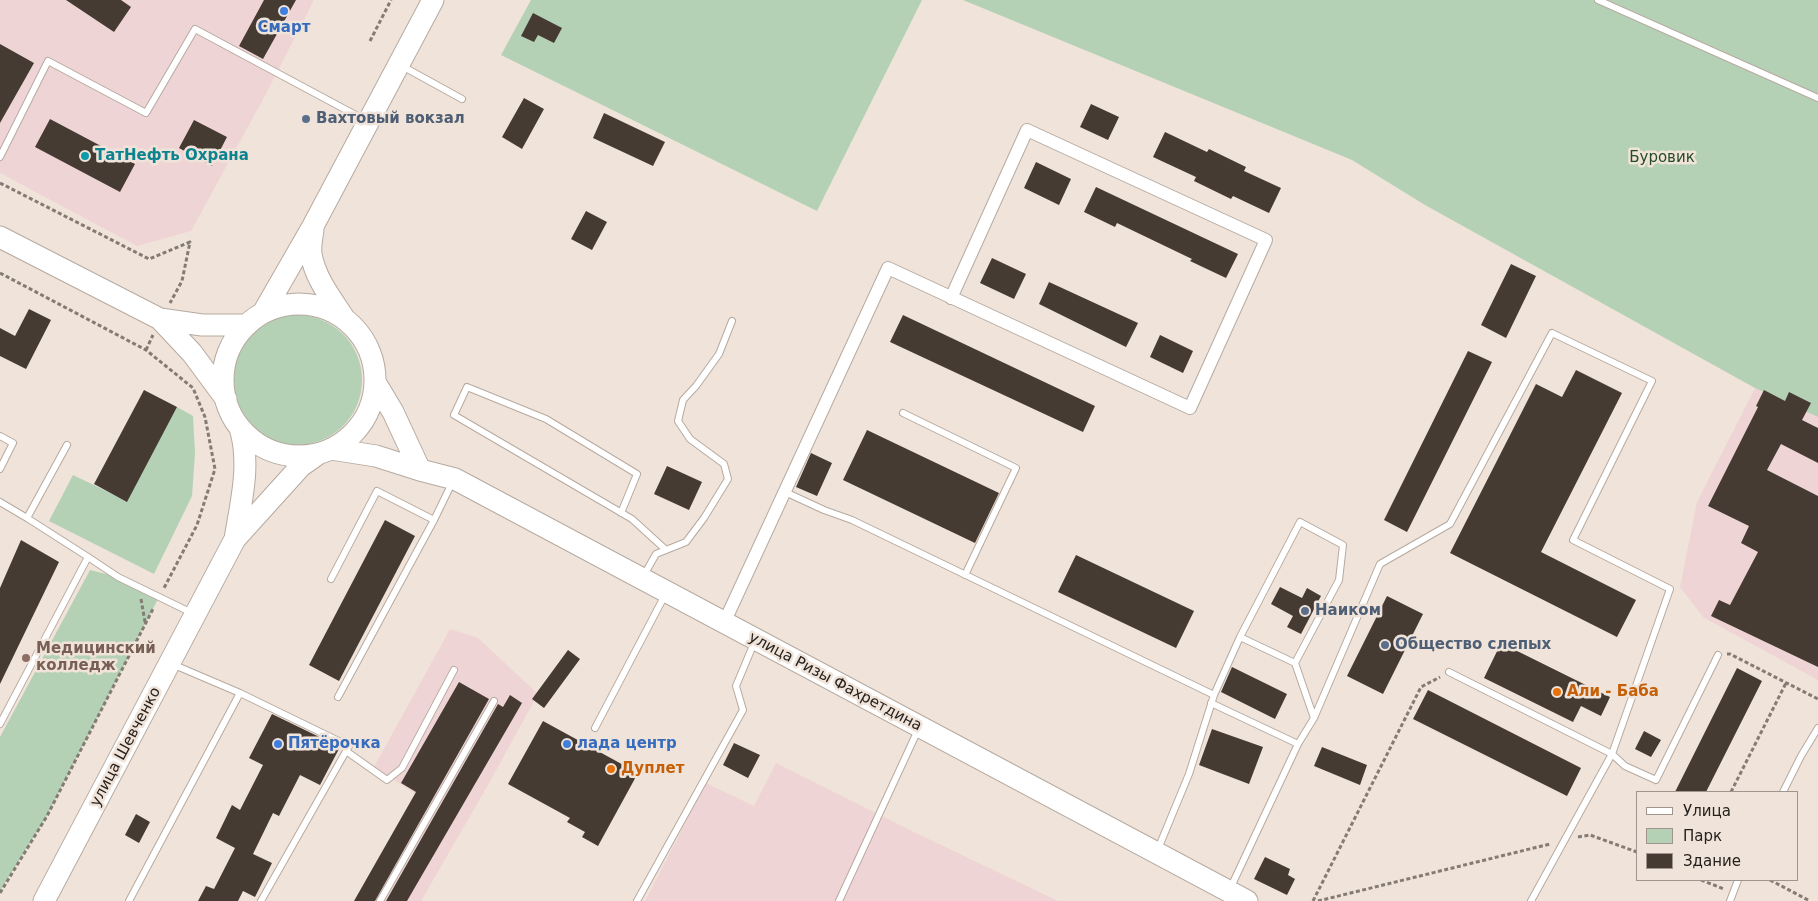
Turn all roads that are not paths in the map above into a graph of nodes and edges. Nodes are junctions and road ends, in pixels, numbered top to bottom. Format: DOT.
graph roads {
  1 [pos="431,0"];
  2 [pos="1598,0"];
  3 [pos="398,64"];
  4 [pos="1818,98"];
  5 [pos="462,99"];
  6 [pos="368,122"];
  7 [pos="0,157"];
  8 [pos="313,226"];
  9 [pos="0,238"];
  10 [pos="950,298"];
  11 [pos="255,319"];
  12 [pos="160,320"];
  13 [pos="346,320"];
  14 [pos="732,321"];
  15 [pos="375,382"];
  16 [pos="226,399"];
  17 [pos="903,413"];
  18 [pos="240,428"];
  19 [pos="0,436"];
  20 [pos="67,445"];
  21 [pos="324,452"];
  22 [pos="0,469"];
  23 [pos="420,470"];
  24 [pos="455,479"];
  25 [pos="784,492"];
  26 [pos="0,502"];
  27 [pos="621,513"];
  28 [pos="27,518"];
  29 [pos="434,520"];
  30 [pos="235,539"];
  31 [pos="666,550"];
  32 [pos="88,557"];
  33 [pos="964,574"];
  34 [pos="331,579"];
  35 [pos="642,579"];
  36 [pos="666,592"];
  37 [pos="195,615"];
  38 [pos="724,622"];
  39 [pos="1240,637"];
  40 [pos="755,639"];
  41 [pos="1718,655"];
  42 [pos="1295,663"];
  43 [pos="171,664"];
  44 [pos="454,670"];
  45 [pos="1449,672"];
  46 [pos="240,693"];
  47 [pos="1214,695"];
  48 [pos="338,697"];
  49 [pos="494,701"];
  50 [pos="1211,702"];
  51 [pos="1314,718"];
  52 [pos="0,724"];
  53 [pos="919,727"];
  54 [pos="595,728"];
  55 [pos="1818,728"];
  56 [pos="1298,744"];
  57 [pos="346,751"];
  58 [pos="1612,754"];
  59 [pos="1783,791"];
  60 [pos="1157,852"];
  61 [pos="1738,881"];
  62 [pos="1238,896"];
  63 [pos="44,901"];
  64 [pos="128,901"];
  65 [pos="261,901"];
  66 [pos="380,901"];
  67 [pos="637,901"];
  68 [pos="839,901"];
  69 [pos="1531,901"];
  70 [pos="1730,901"];
  1 -- 3 [label="main road"];
  2 -- 4 [label="lane"];
  3 -- 5 [label="lane"];
  3 -- 6 [label="main road"];
  6 -- 7 [label="lane"];
  6 -- 8 [label="main road"];
  8 -- 11 [label="main road"];
  8 -- 13 [label="main road"];
  9 -- 12 [label="main road"];
  10 -- 10 [label="street"];
  10 -- 25 [label="street"];
  11 -- 12 [label="main road"];
  11 -- 13 [label="main road"];
  11 -- 16 [label="main road"];
  12 -- 16 [label="main road"];
  13 -- 15 [label="main road"];
  14 -- 31 [label="lane"];
  15 -- 21 [label="main road"];
  15 -- 23 [label="main road"];
  16 -- 18 [label="main road"];
  17 -- 33 [label="lane"];
  18 -- 21 [label="main road"];
  18 -- 30 [label="main road"];
  19 -- 22 [label="lane"];
  20 -- 28 [label="lane"];
  21 -- 23 [label="main road, улица Ризы Фахретдина"];
  21 -- 30 [label="main road"];
  23 -- 24 [label="main road, улица Ризы Фахретдина"];
  24 -- 29 [label="lane"];
  24 -- 35 [label="main road, улица Ризы Фахретдина"];
  25 -- 33 [label="lane"];
  25 -- 38 [label="street"];
  26 -- 28 [label="lane"];
  27 -- 27 [label="lane"];
  27 -- 31 [label="lane"];
  28 -- 32 [label="lane"];
  29 -- 34 [label="lane"];
  29 -- 48 [label="lane"];
  30 -- 37 [label="main road, улица Шевченко"];
  31 -- 35 [label="lane"];
  32 -- 37 [label="lane"];
  32 -- 52 [label="lane"];
  33 -- 47 [label="lane"];
  35 -- 36 [label="main road, улица Ризы Фахретдина"];
  36 -- 38 [label="main road, улица Ризы Фахретдина"];
  36 -- 54 [label="lane"];
  37 -- 43 [label="main road, улица Шевченко"];
  38 -- 40 [label="main road, улица Ризы Фахретдина"];
  39 -- 42 [label="lane"];
  39 -- 42 [label="lane"];
  39 -- 47 [label="lane"];
  40 -- 53 [label="main road, улица Ризы Фахретдина"];
  40 -- 67 [label="lane"];
  41 -- 58 [label="lane"];
  42 -- 51 [label="lane"];
  43 -- 46 [label="lane"];
  43 -- 63 [label="main road, улица Шевченко"];
  44 -- 57 [label="lane"];
  45 -- 58 [label="lane"];
  46 -- 57 [label="lane"];
  46 -- 64 [label="lane"];
  47 -- 50 [label="lane"];
  49 -- 66 [label="lane"];
  50 -- 56 [label="lane"];
  50 -- 60 [label="lane"];
  51 -- 56 [label="lane"];
  51 -- 58 [label="lane"];
  53 -- 60 [label="main road, улица Ризы Фахретдина"];
  53 -- 68 [label="lane"];
  55 -- 59 [label="lane"];
  56 -- 62 [label="lane"];
  57 -- 65 [label="lane"];
  58 -- 69 [label="lane"];
  60 -- 62 [label="main road, улица Ризы Фахретдина"];
  61 -- 70 [label="lane"];
}
